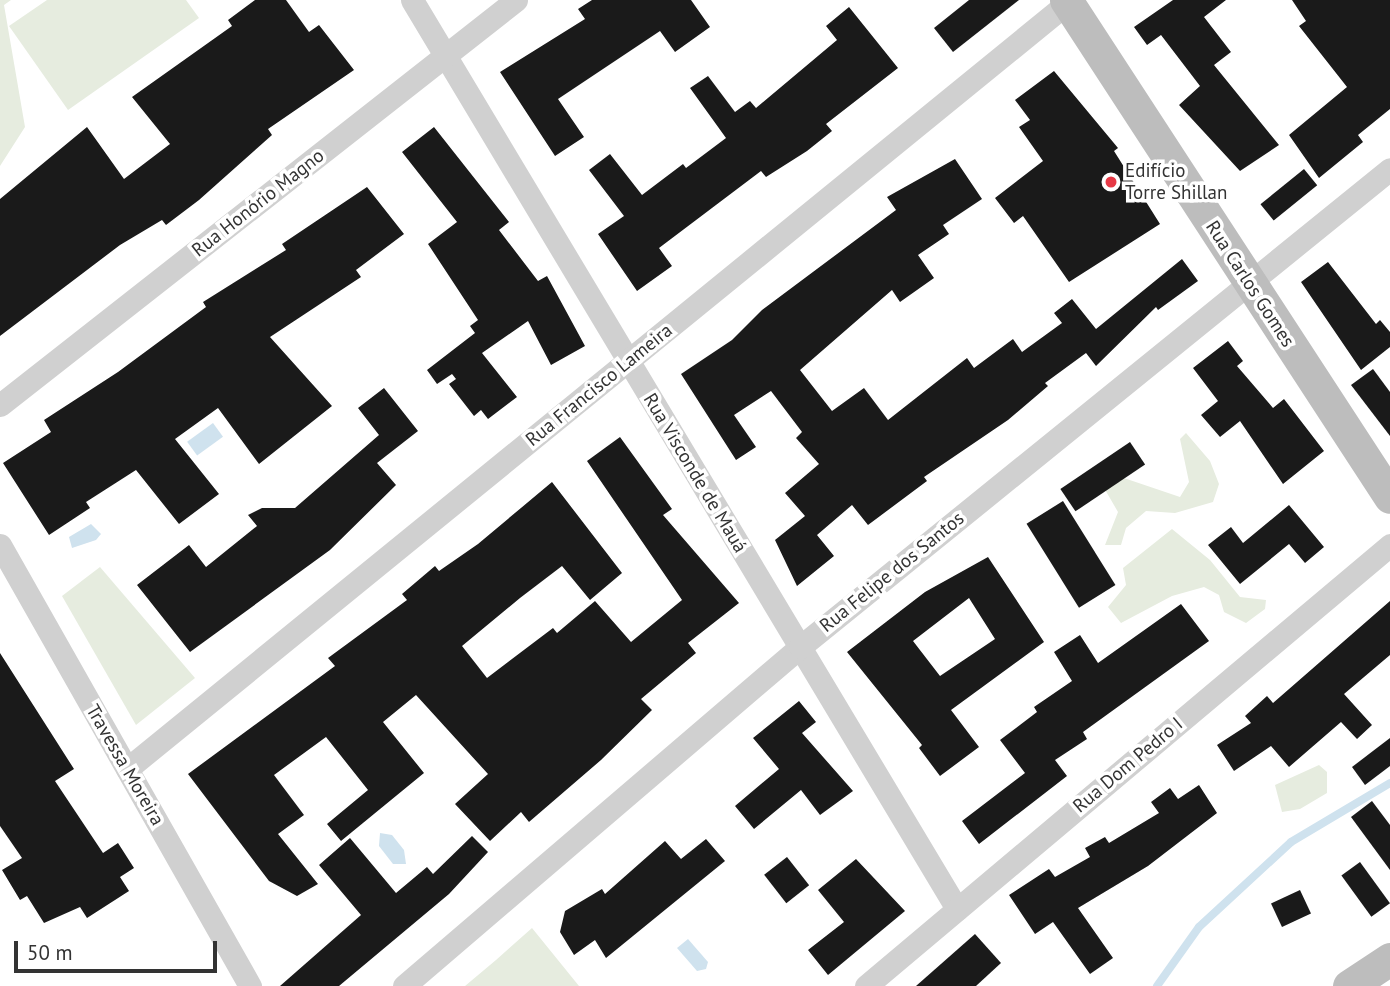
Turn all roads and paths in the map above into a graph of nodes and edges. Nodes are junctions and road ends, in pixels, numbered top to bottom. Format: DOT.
graph roads {
  1 [pos="412,0"];
  2 [pos="516,0"];
  3 [pos="1068,1"];
  4 [pos="445,56"];
  5 [pos="1390,169"];
  6 [pos="1249,284"];
  7 [pos="628,361"];
  8 [pos="0,405"];
  9 [pos="1390,497"];
  10 [pos="0,545"];
  11 [pos="1390,545"];
  12 [pos="800,647"];
  13 [pos="127,769"];
  14 [pos="957,909"];
  15 [pos="1390,959"];
  16 [pos="250,986"];
  17 [pos="404,986"];
  18 [pos="866,986"];
  19 [pos="1349,986"];
  1 -- 4 [label="street, Rua Visconde de Mauá"];
  2 -- 4 [label="street, Rua Honório Magno"];
  3 -- 6 [label="street, Rua Carlos Gomes"];
  3 -- 7 [label="street, Rua Francisco Lameira"];
  4 -- 7 [label="street, Rua Visconde de Mauá"];
  4 -- 8 [label="street, Rua Honório Magno"];
  5 -- 6 [label="street, Rua Felipe dos Santos"];
  6 -- 9 [label="street, Rua Carlos Gomes"];
  6 -- 12 [label="street, Rua Felipe dos Santos"];
  7 -- 12 [label="street, Rua Visconde de Mauá"];
  7 -- 13 [label="street, Rua Francisco Lameira"];
  10 -- 13 [label="street, Travessa Moreira"];
  11 -- 14 [label="street, Rua Dom Pedro I"];
  12 -- 14 [label="street, Rua Visconde de Mauá"];
  12 -- 17 [label="street, Rua Felipe dos Santos"];
  13 -- 16 [label="street, Travessa Moreira"];
  14 -- 18 [label="street, Rua Dom Pedro I"];
  15 -- 19 [label="street"];
}
